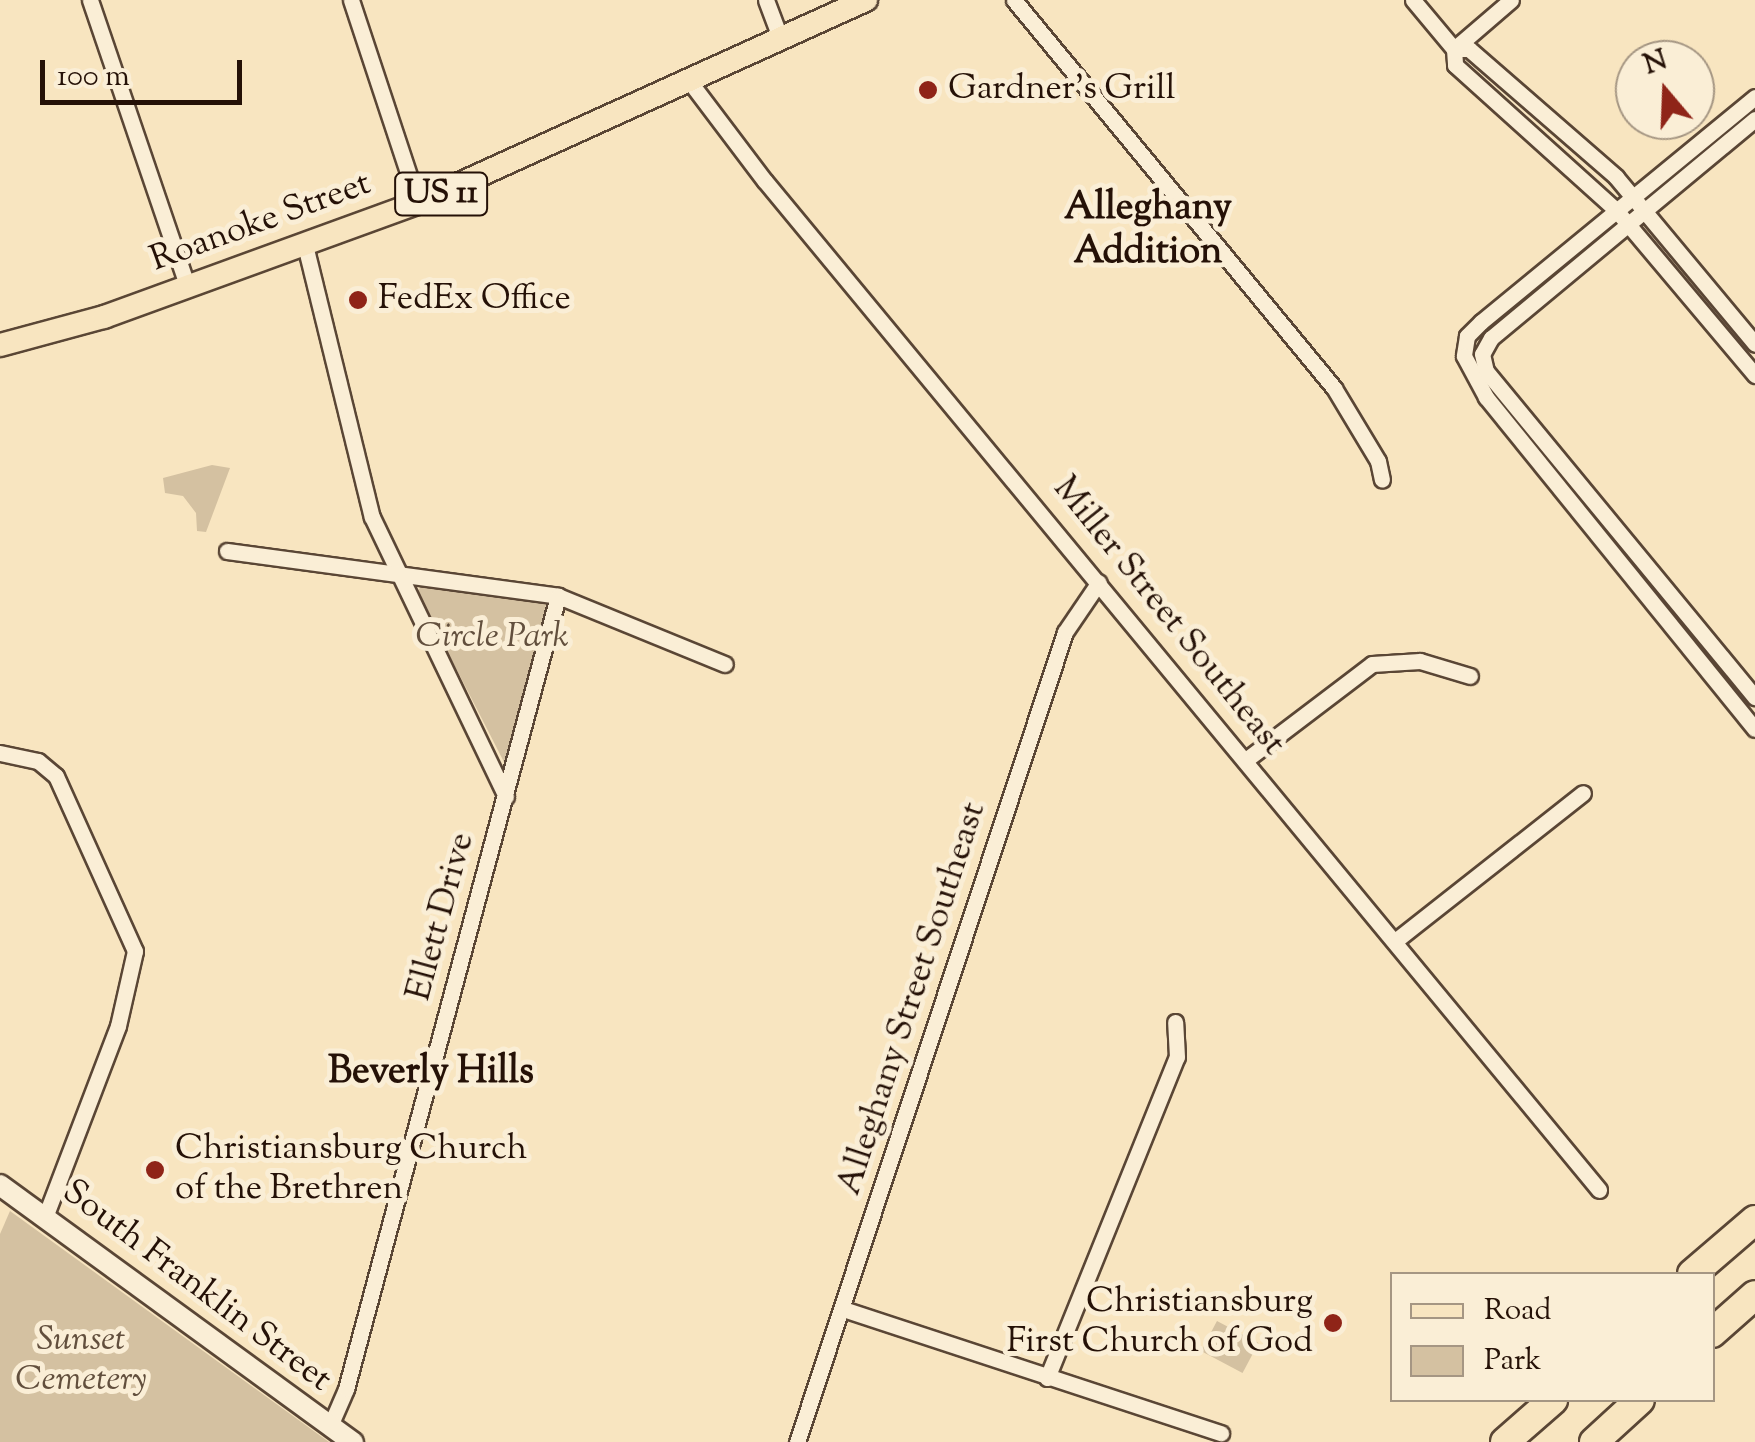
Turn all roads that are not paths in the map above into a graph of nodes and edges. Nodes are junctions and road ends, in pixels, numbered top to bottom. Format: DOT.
graph roads {
  1 [pos="90,0"];
  2 [pos="351,0"];
  3 [pos="766,0"];
  4 [pos="866,0"];
  5 [pos="1014,0"];
  6 [pos="1413,0"];
  7 [pos="1511,0"];
  8 [pos="782,40"];
  9 [pos="1454,50"];
  10 [pos="690,82"];
  11 [pos="1755,97"];
  12 [pos="1755,119"];
  13 [pos="1631,196"];
  14 [pos="418,203"];
  15 [pos="1616,210"];
  16 [pos="1644,211"];
  17 [pos="1628,224"];
  18 [pos="305,245"];
  19 [pos="188,288"];
  20 [pos="1755,344"];
  21 [pos="0,345"];
  22 [pos="1755,375"];
  23 [pos="1382,480"];
  24 [pos="227,551"];
  25 [pos="400,572"];
  26 [pos="1099,582"];
  27 [pos="558,596"];
  28 [pos="725,664"];
  29 [pos="1470,676"];
  30 [pos="1755,697"];
  31 [pos="1755,729"];
  32 [pos="0,753"];
  33 [pos="1246,759"];
  34 [pos="1584,794"];
  35 [pos="506,797"];
  36 [pos="1395,942"];
  37 [pos="1175,1022"];
  38 [pos="0,1185"];
  39 [pos="1598,1190"];
  40 [pos="46,1215"];
  41 [pos="1755,1220"];
  42 [pos="1694,1272"];
  43 [pos="1755,1296"];
  44 [pos="843,1309"];
  45 [pos="1715,1330"];
  46 [pos="1047,1378"];
  47 [pos="1551,1402"];
  48 [pos="1638,1402"];
  49 [pos="330,1426"];
  50 [pos="1221,1433"];
  51 [pos="353,1442"];
  52 [pos="797,1442"];
  53 [pos="1506,1442"];
  54 [pos="1594,1442"];
  1 -- 19 [label="street"];
  2 -- 14 [label="street"];
  3 -- 8 [label="street"];
  4 -- 8 [label="main road, Roanoke Street / US 11"];
  5 -- 23 [label="street"];
  6 -- 9 [label="street"];
  7 -- 9 [label="street"];
  8 -- 10 [label="main road, Roanoke Street / US 11"];
  9 -- 13 [label="street"];
  9 -- 15 [label="street"];
  10 -- 14 [label="main road, Roanoke Street / US 11"];
  10 -- 26 [label="street, Miller Street Southeast"];
  11 -- 13 [label="street"];
  12 -- 16 [label="street"];
  13 -- 15 [label="street"];
  13 -- 16 [label="street"];
  14 -- 18 [label="main road, Roanoke Street / US 11"];
  15 -- 17 [label="street"];
  15 -- 31 [label="street"];
  16 -- 17 [label="street"];
  16 -- 20 [label="street"];
  17 -- 22 [label="street"];
  17 -- 30 [label="street"];
  18 -- 19 [label="main road, Roanoke Street / US 11"];
  18 -- 25 [label="street"];
  19 -- 21 [label="main road, Roanoke Street / US 11"];
  24 -- 25 [label="street"];
  25 -- 27 [label="street"];
  25 -- 35 [label="street"];
  26 -- 33 [label="street, Miller Street Southeast"];
  26 -- 44 [label="street, Alleghany Street Southeast"];
  27 -- 28 [label="street"];
  27 -- 35 [label="street, Ellett Drive"];
  29 -- 33 [label="street"];
  32 -- 40 [label="street"];
  33 -- 36 [label="street, Miller Street Southeast"];
  34 -- 36 [label="street"];
  35 -- 49 [label="street, Ellett Drive"];
  36 -- 39 [label="street, Miller Street Southeast"];
  37 -- 46 [label="street"];
  38 -- 40 [label="main road, South Franklin Street"];
  40 -- 49 [label="main road, South Franklin Street"];
  41 -- 42 [label="highway"];
  43 -- 45 [label="highway"];
  44 -- 46 [label="street"];
  44 -- 52 [label="street, Alleghany Street Southeast"];
  46 -- 50 [label="street"];
  47 -- 53 [label="highway"];
  48 -- 54 [label="highway"];
  49 -- 51 [label="main road, South Franklin Street"];
}
